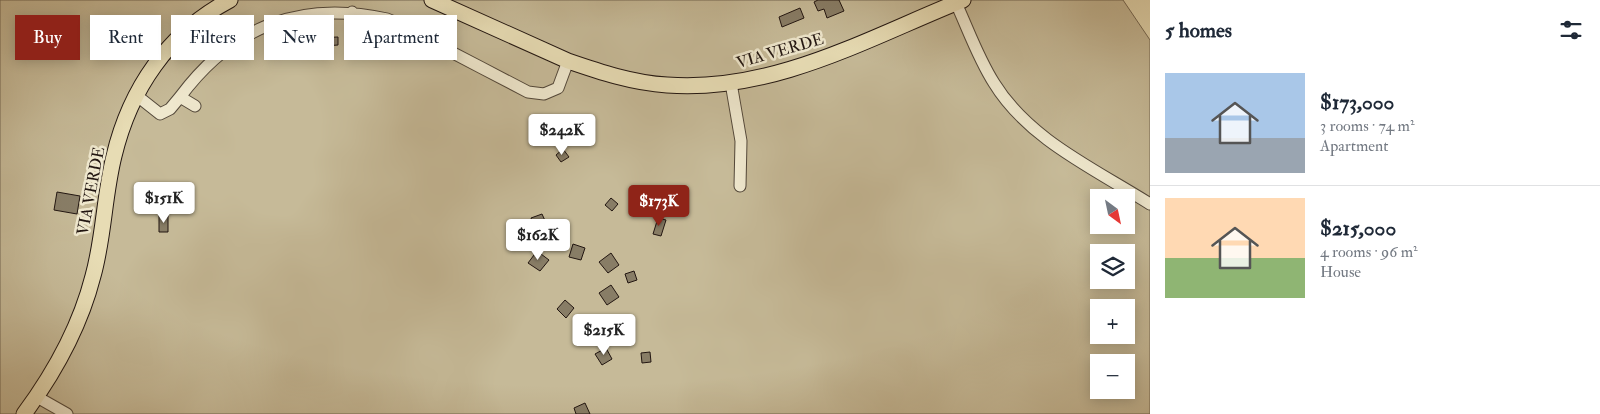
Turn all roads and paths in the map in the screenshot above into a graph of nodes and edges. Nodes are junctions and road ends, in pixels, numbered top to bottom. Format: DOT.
graph roads {
  1 [pos="230,0"];
  2 [pos="432,0"];
  3 [pos="960,1"];
  4 [pos="316,4"];
  5 [pos="352,12"];
  6 [pos="352,15"];
  7 [pos="568,61"];
  8 [pos="731,83"];
  9 [pos="136,95"];
  10 [pos="180,97"];
  11 [pos="195,106"];
  12 [pos="740,186"];
  13 [pos="1150,204"];
  14 [pos="37,397"];
  15 [pos="24,414"];
  16 [pos="67,414"];
  1 -- 9 [label="main road, VIA VERDE"];
  2 -- 7 [label="main road, VIA VERDE"];
  3 -- 8 [label="main road, VIA VERDE"];
  3 -- 13 [label="street"];
  4 -- 5 [label="street"];
  4 -- 10 [label="street"];
  5 -- 6 [label="street"];
  5 -- 7 [label="street"];
  7 -- 8 [label="main road, VIA VERDE"];
  8 -- 12 [label="street"];
  9 -- 10 [label="street"];
  9 -- 14 [label="main road, VIA VERDE"];
  10 -- 11 [label="street"];
  14 -- 15 [label="main road, VIA VERDE"];
  14 -- 16 [label="street"];
}
